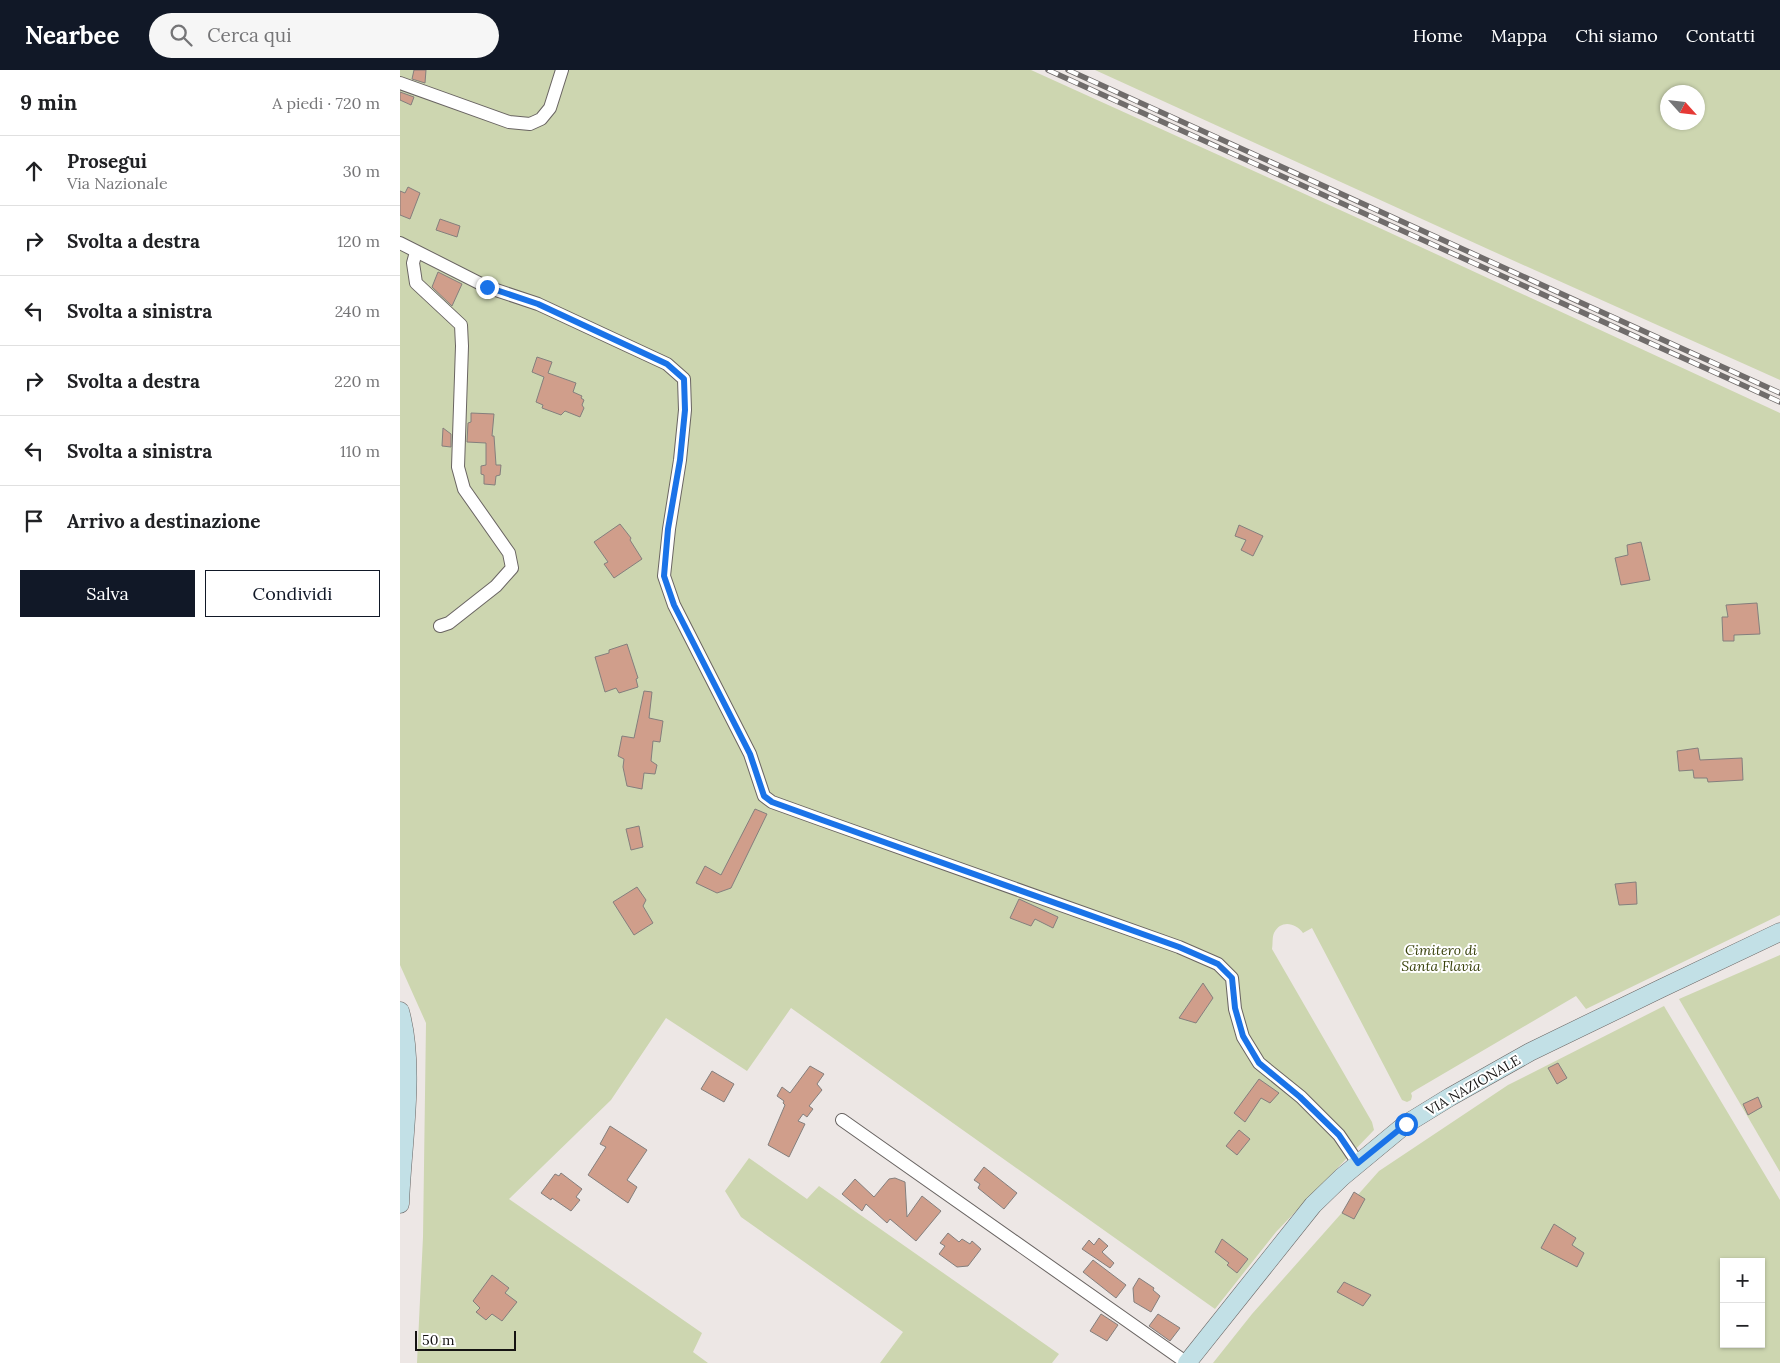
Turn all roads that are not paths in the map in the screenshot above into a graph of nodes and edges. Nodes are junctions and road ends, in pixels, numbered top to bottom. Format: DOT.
graph roads {
  1 [pos="562,70"];
  2 [pos="400,83"];
  3 [pos="400,243"];
  4 [pos="416,252"];
  5 [pos="440,626"];
  6 [pos="1780,932"];
  7 [pos="400,1011"];
  8 [pos="842,1120"];
  9 [pos="1358,1163"];
  10 [pos="400,1204"];
  11 [pos="1187,1363"];
  1 -- 2 [label="street"];
  3 -- 4 [label="street"];
  4 -- 5 [label="street"];
  4 -- 9 [label="street"];
  6 -- 9 [label="main road, VIA NAZIONALE"];
  7 -- 10 [label="main road"];
  8 -- 11 [label="street"];
  9 -- 11 [label="main road, VIA NAZIONALE"];
}
